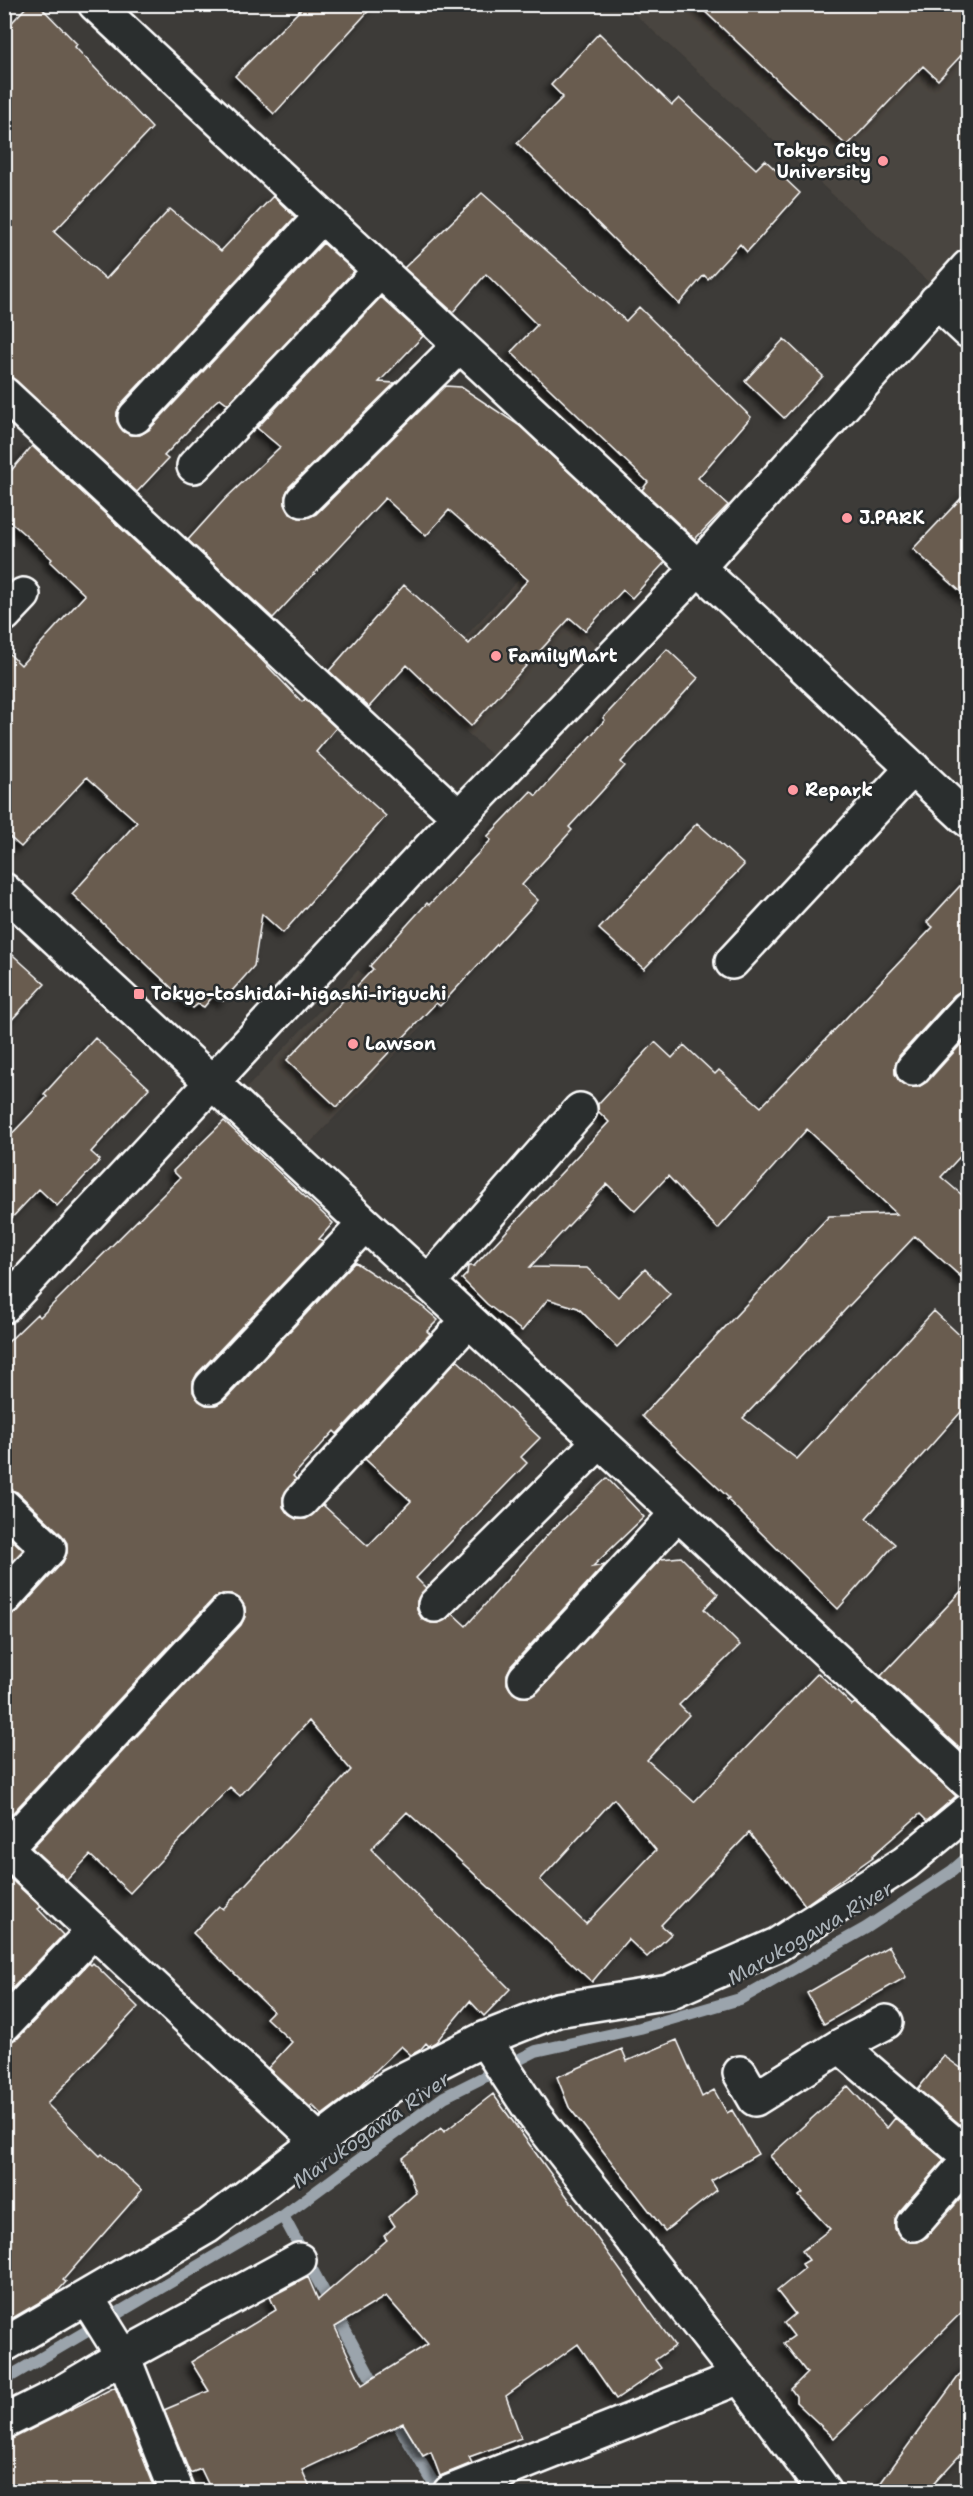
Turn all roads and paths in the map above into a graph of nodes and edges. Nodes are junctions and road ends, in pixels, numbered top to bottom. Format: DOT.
graph roads {
  1 [pos="95,4"];
  2 [pos="322,216"];
  3 [pos="969,267"];
  4 [pos="380,271"];
  5 [pos="936,302"];
  6 [pos="969,331"];
  7 [pos="460,345"];
  8 [pos="4,394"];
  9 [pos="135,417"];
  10 [pos="194,466"];
  11 [pos="303,500"];
  12 [pos="699,567"];
  13 [pos="913,768"];
  14 [pos="459,817"];
  15 [pos="969,820"];
  16 [pos="4,890"];
  17 [pos="732,962"];
  18 [pos="969,1008"];
  19 [pos="913,1069"];
  20 [pos="212,1084"];
  21 [pos="580,1110"];
  22 [pos="364,1225"];
  23 [pos="428,1283"];
  24 [pos="4,1306"];
  25 [pos="468,1321"];
  26 [pos="211,1387"];
  27 [pos="599,1442"];
  28 [pos="301,1501"];
  29 [pos="4,1506"];
  30 [pos="677,1514"];
  31 [pos="4,1598"];
  32 [pos="435,1605"];
  33 [pos="227,1612"];
  34 [pos="525,1679"];
  35 [pos="969,1782"];
  36 [pos="969,1812"];
  37 [pos="5,1847"];
  38 [pos="94,1930"];
  39 [pos="886,2022"];
  40 [pos="4,2025"];
  41 [pos="484,2039"];
  42 [pos="840,2046"];
  43 [pos="740,2073"];
  44 [pos="320,2142"];
  45 [pos="969,2158"];
  46 [pos="913,2224"];
  47 [pos="299,2260"];
  48 [pos="87,2298"];
  49 [pos="5,2344"];
  50 [pos="123,2356"];
  51 [pos="740,2376"];
  52 [pos="4,2422"];
  53 [pos="177,2492"];
  54 [pos="450,2492"];
  55 [pos="825,2492"];
  1 -- 2 [label="street"];
  2 -- 4 [label="street"];
  2 -- 9 [label="street"];
  3 -- 5 [label="street"];
  4 -- 7 [label="street"];
  4 -- 10 [label="street"];
  5 -- 6 [label="street"];
  5 -- 12 [label="street"];
  7 -- 11 [label="street"];
  7 -- 12 [label="street"];
  8 -- 14 [label="street"];
  12 -- 13 [label="street"];
  12 -- 14 [label="street"];
  13 -- 15 [label="street"];
  13 -- 17 [label="street"];
  14 -- 20 [label="street"];
  16 -- 20 [label="street"];
  18 -- 19 [label="street"];
  20 -- 22 [label="street"];
  20 -- 24 [label="street"];
  21 -- 23 [label="street"];
  22 -- 23 [label="street"];
  22 -- 26 [label="street"];
  23 -- 25 [label="street"];
  25 -- 27 [label="street"];
  25 -- 28 [label="street"];
  27 -- 30 [label="street"];
  27 -- 32 [label="street"];
  29 -- 31 [label="street"];
  30 -- 34 [label="street"];
  30 -- 35 [label="street"];
  33 -- 37 [label="street"];
  36 -- 41 [label="street"];
  37 -- 38 [label="street"];
  38 -- 40 [label="street"];
  38 -- 44 [label="street"];
  39 -- 42 [label="street"];
  41 -- 44 [label="street"];
  41 -- 51 [label="street"];
  42 -- 43 [label="street"];
  42 -- 45 [label="street"];
  44 -- 48 [label="street"];
  45 -- 46 [label="street"];
  47 -- 50 [label="street"];
  48 -- 49 [label="street"];
  48 -- 50 [label="street"];
  50 -- 52 [label="street"];
  50 -- 53 [label="street"];
  51 -- 54 [label="street"];
  51 -- 55 [label="street"];
}
